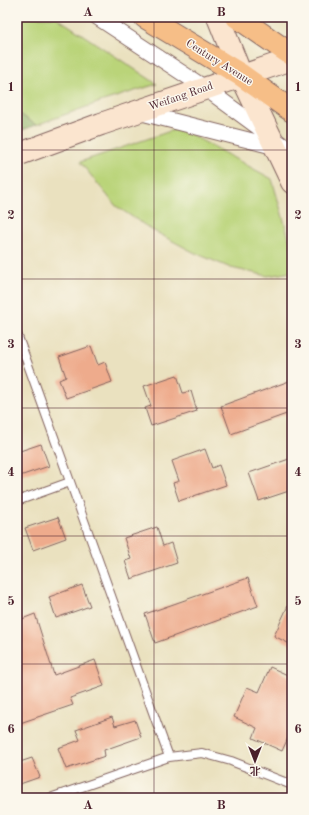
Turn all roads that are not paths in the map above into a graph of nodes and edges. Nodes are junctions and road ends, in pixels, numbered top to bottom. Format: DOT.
graph roads {
  1 [pos="97,17"];
  2 [pos="145,17"];
  3 [pos="218,17"];
  4 [pos="237,17"];
  5 [pos="292,55"];
  6 [pos="292,59"];
  7 [pos="241,75"];
  8 [pos="205,88"];
  9 [pos="137,111"];
  10 [pos="292,111"];
  11 [pos="282,147"];
  12 [pos="17,155"];
  13 [pos="292,182"];
  14 [pos="17,334"];
  15 [pos="70,482"];
  16 [pos="17,501"];
  17 [pos="169,757"];
  18 [pos="292,784"];
  19 [pos="50,798"];
  1 -- 8 [label="street"];
  2 -- 7 [label="main road, Century Avenue"];
  3 -- 7 [label="street"];
  4 -- 5 [label="main road"];
  6 -- 7 [label="street, Weifang Road"];
  7 -- 8 [label="street, Weifang Road"];
  7 -- 10 [label="main road, Century Avenue"];
  7 -- 11 [label="street"];
  8 -- 9 [label="street, Weifang Road"];
  8 -- 11 [label="street"];
  9 -- 11 [label="street, Weifang Road"];
  9 -- 12 [label="street, Weifang Road"];
  11 -- 13 [label="street"];
  14 -- 15 [label="lane"];
  15 -- 16 [label="lane"];
  15 -- 17 [label="lane"];
  17 -- 18 [label="lane"];
  17 -- 19 [label="lane"];
}
